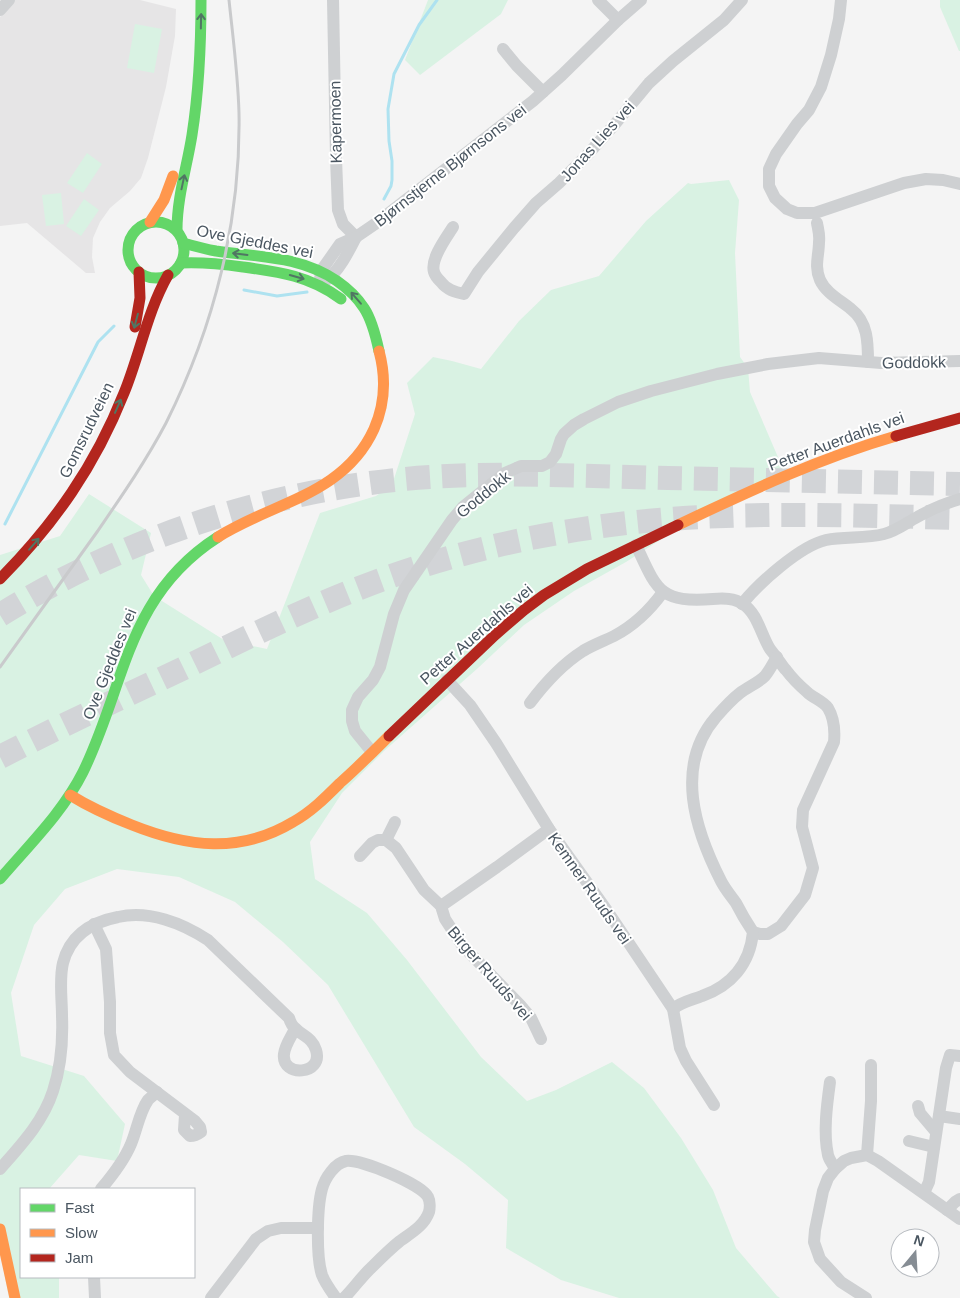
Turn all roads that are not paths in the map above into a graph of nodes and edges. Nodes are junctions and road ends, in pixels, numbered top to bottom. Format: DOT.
graph roads {
  1 [pos="9,0"];
  2 [pos="190,0"];
  3 [pos="201,0"];
  4 [pos="333,0"];
  5 [pos="598,0"];
  6 [pos="641,0"];
  7 [pos="742,0"];
  8 [pos="841,0"];
  9 [pos="0,10"];
  10 [pos="618,20"];
  11 [pos="503,49"];
  12 [pos="188,71"];
  13 [pos="543,92"];
  14 [pos="177,153"];
  15 [pos="960,184"];
  16 [pos="150,222"];
  17 [pos="817,223"];
  18 [pos="453,227"];
  19 [pos="177,230"];
  20 [pos="356,237"];
  21 [pos="183,243"];
  22 [pos="181,263"];
  23 [pos="139,272"];
  24 [pos="326,274"];
  25 [pos="168,275"];
  26 [pos="319,284"];
  27 [pos="375,338"];
  28 [pos="960,360"];
  29 [pos="868,362"];
  30 [pos="123,363"];
  31 [pos="115,384"];
  32 [pos="107,404"];
  33 [pos="102,417"];
  34 [pos="960,418"];
  35 [pos="960,499"];
  36 [pos="636,546"];
  37 [pos="0,564"];
  38 [pos="0,579"];
  39 [pos="663,592"];
  40 [pos="742,604"];
  41 [pos="777,656"];
  42 [pos="447,680"];
  43 [pos="530,703"];
  44 [pos="372,752"];
  45 [pos="70,795"];
  46 [pos="395,822"];
  47 [pos="550,829"];
  48 [pos="386,840"];
  49 [pos="360,856"];
  50 [pos="0,879"];
  51 [pos="441,906"];
  52 [pos="94,924"];
  53 [pos="753,932"];
  54 [pos="673,1009"];
  55 [pos="295,1029"];
  56 [pos="540,1039"];
  57 [pos="955,1055"];
  58 [pos="871,1065"];
  59 [pos="830,1082"];
  60 [pos="157,1092"];
  61 [pos="714,1105"];
  62 [pos="918,1106"];
  63 [pos="185,1115"];
  64 [pos="939,1116"];
  65 [pos="960,1120"];
  66 [pos="936,1132"];
  67 [pos="910,1141"];
  68 [pos="934,1147"];
  69 [pos="867,1155"];
  70 [pos="0,1169"];
  71 [pos="835,1169"];
  72 [pos="101,1188"];
  73 [pos="924,1193"];
  74 [pos="960,1198"];
  75 [pos="947,1210"];
  76 [pos="960,1219"];
  77 [pos="0,1228"];
  78 [pos="318,1228"];
  79 [pos="94,1278"];
  80 [pos="15,1298"];
  81 [pos="95,1298"];
  82 [pos="211,1298"];
  83 [pos="336,1298"];
  84 [pos="344,1298"];
  85 [pos="866,1298"];
  1 -- 9 [label="street"];
  2 -- 12 [label="street"];
  19 -- 3 [label="street, one-way"];
  4 -- 20 [label="street, Kapermoen"];
  5 -- 10 [label="street"];
  6 -- 10 [label="street, Bjørnstjerne Bjørnsons vei"];
  7 -- 18 [label="street, Jonas Lies vei"];
  8 -- 15 [label="street"];
  10 -- 13 [label="street, Bjørnstjerne Bjørnsons vei"];
  11 -- 13 [label="street, Bjørnstjerne Bjørnsons vei"];
  13 -- 20 [label="street, Bjørnstjerne Bjørnsons vei"];
  14 -- 16 [label="street"];
  16 -- 19 [label="street"];
  16 -- 23 [label="street"];
  17 -- 29 [label="street, Goddokk"];
  19 -- 21 [label="street"];
  20 -- 24 [label="street, Bjørnstjerne Bjørnsons vei"];
  21 -- 22 [label="street"];
  24 -- 21 [label="street, Ove Gjeddes vei, one-way"];
  22 -- 25 [label="street"];
  22 -- 26 [label="street, Ove Gjeddes vei, one-way"];
  23 -- 25 [label="street"];
  23 -- 30 [label="street, one-way"];
  24 -- 26 [label="street, Bjørnstjerne Bjørnsons vei"];
  27 -- 24 [label="street, Ove Gjeddes vei, one-way"];
  38 -- 25 [label="street, Gomsrudveien, one-way"];
  26 -- 27 [label="street, Ove Gjeddes vei"];
  27 -- 45 [label="street, Ove Gjeddes vei"];
  28 -- 29 [label="street, Goddokk"];
  29 -- 44 [label="street, Goddokk"];
  31 -- 32 [label="street, Gomsrudveien"];
  33 -- 37 [label="street, Gomsrudveien"];
  34 -- 36 [label="street, Petter Auerdahls vei"];
  35 -- 40 [label="street"];
  36 -- 39 [label="street"];
  36 -- 42 [label="street, Petter Auerdahls vei"];
  39 -- 40 [label="street"];
  39 -- 43 [label="street"];
  40 -- 41 [label="street"];
  41 -- 53 [label="street"];
  41 -- 53 [label="street"];
  42 -- 44 [label="street, Petter Auerdahls vei"];
  42 -- 47 [label="street, Kemner Ruuds vei"];
  44 -- 45 [label="street, Petter Auerdahls vei"];
  45 -- 50 [label="street, Ove Gjeddes vei"];
  46 -- 48 [label="street"];
  47 -- 51 [label="street, Birger Ruuds vei"];
  47 -- 54 [label="street, Kemner Ruuds vei"];
  48 -- 49 [label="street"];
  48 -- 51 [label="street, Birger Ruuds vei"];
  51 -- 56 [label="street, Birger Ruuds vei"];
  52 -- 55 [label="street"];
  52 -- 60 [label="street"];
  52 -- 70 [label="street"];
  53 -- 54 [label="street"];
  54 -- 61 [label="street, Kemner Ruuds vei"];
  57 -- 64 [label="street"];
  58 -- 69 [label="street"];
  59 -- 71 [label="street"];
  60 -- 63 [label="street"];
  60 -- 72 [label="street"];
  62 -- 66 [label="street"];
  64 -- 65 [label="street"];
  64 -- 66 [label="street"];
  66 -- 68 [label="street"];
  67 -- 68 [label="street"];
  68 -- 73 [label="street"];
  69 -- 71 [label="street"];
  69 -- 73 [label="street"];
  71 -- 85 [label="street"];
  73 -- 75 [label="street"];
  74 -- 75 [label="street"];
  75 -- 76 [label="street"];
  77 -- 80 [label="street"];
  78 -- 82 [label="street"];
  78 -- 83 [label="street"];
  78 -- 84 [label="street"];
  79 -- 81 [label="street"];
}
